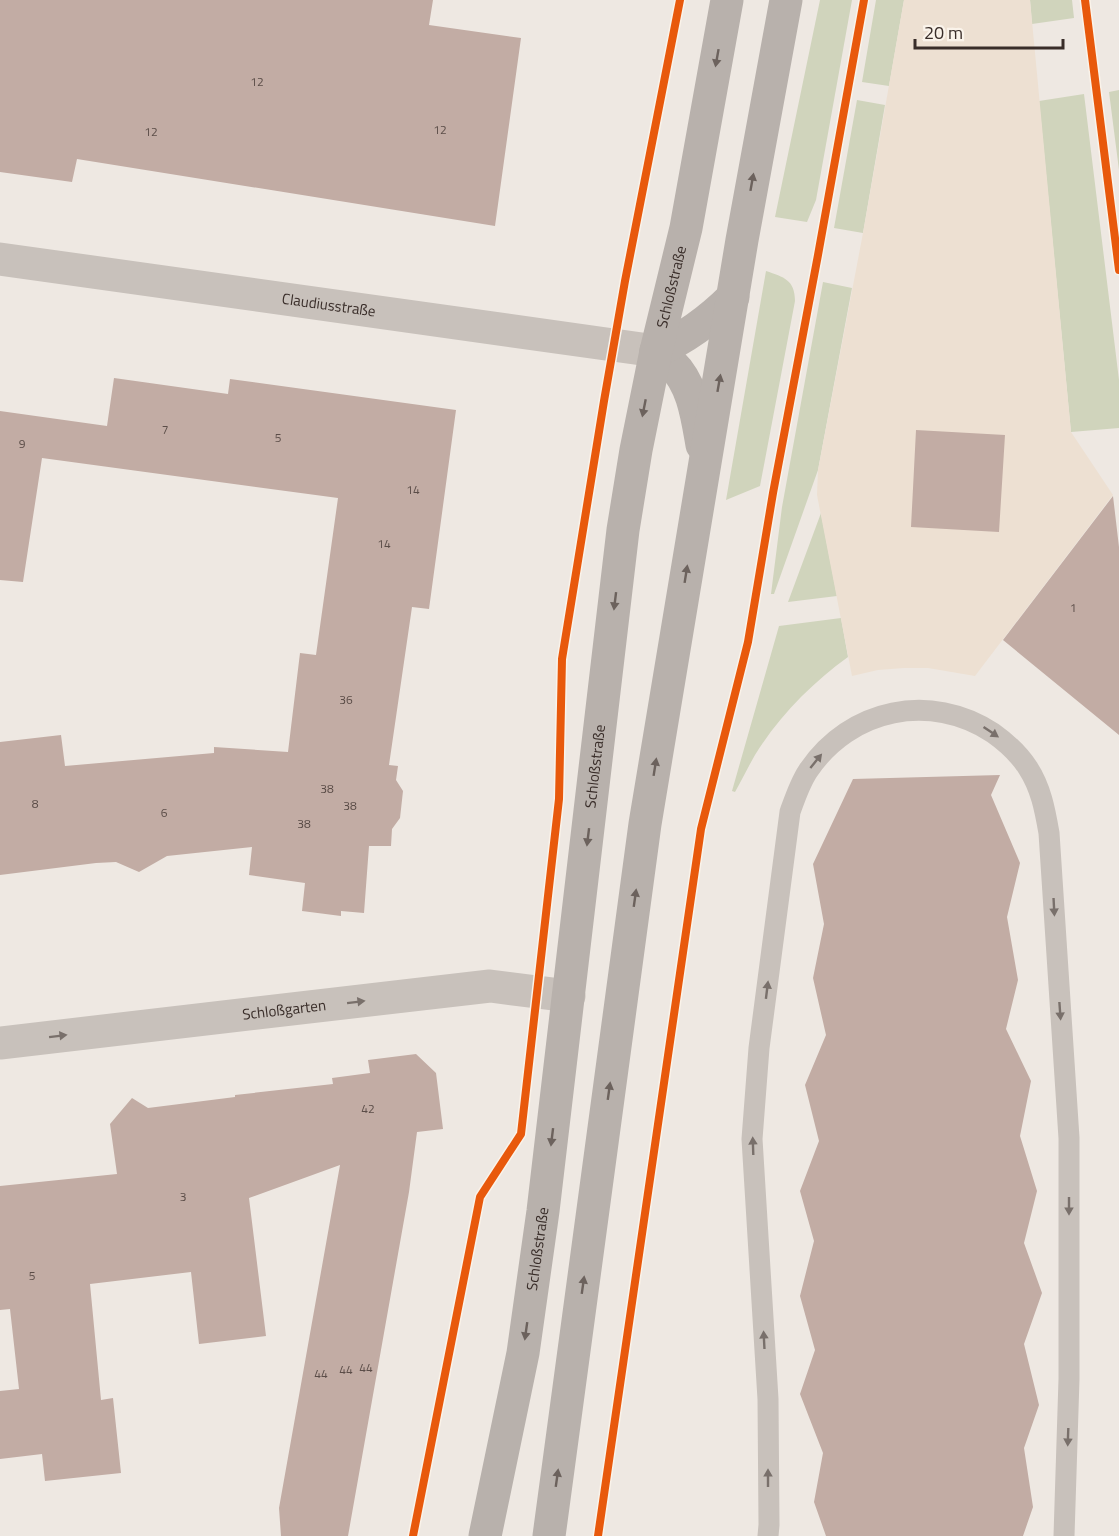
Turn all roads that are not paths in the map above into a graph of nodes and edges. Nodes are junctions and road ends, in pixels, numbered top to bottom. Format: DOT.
graph roads {
  1 [pos="727,0"];
  2 [pos="786,0"];
  3 [pos="0,259"];
  4 [pos="733,297"];
  5 [pos="656,351"];
  6 [pos="705,461"];
  7 [pos="569,996"];
  8 [pos="0,1043"];
  9 [pos="485,1536"];
  10 [pos="549,1536"];
  11 [pos="768,1536"];
  12 [pos="1064,1536"];
  1 -- 5 [label="main road, Schloßstraße, one-way"];
  4 -- 2 [label="main road, one-way"];
  3 -- 5 [label="street, Claudiusstraße"];
  4 -- 5 [label="main road"];
  6 -- 4 [label="main road, one-way"];
  5 -- 6 [label="main road"];
  5 -- 7 [label="main road, Schloßstraße, one-way"];
  10 -- 6 [label="main road, one-way"];
  8 -- 7 [label="street, Schloßgarten, one-way"];
  7 -- 9 [label="main road, Schloßstraße, one-way"];
  11 -- 12 [label="lane, one-way"];
}
